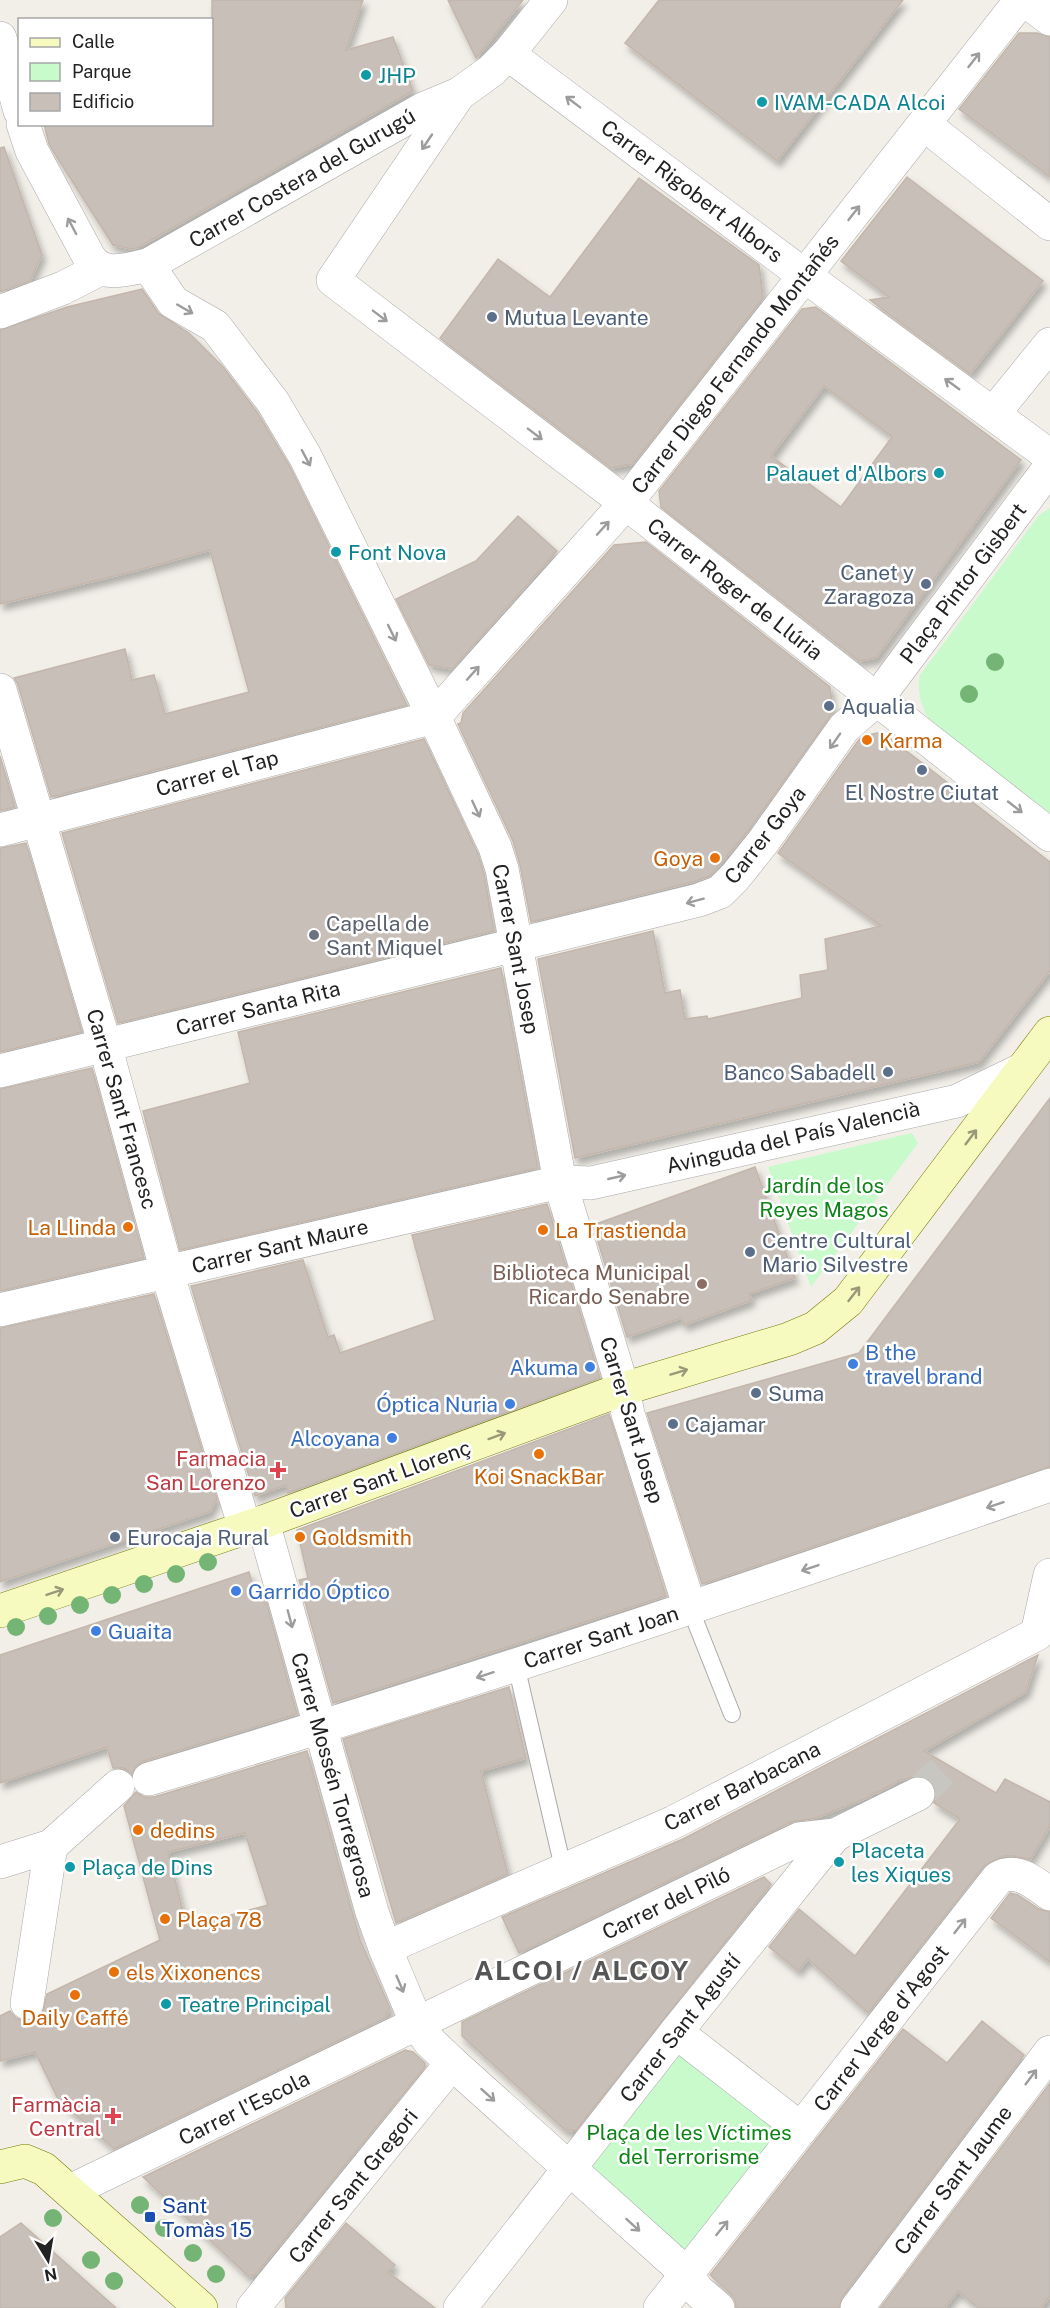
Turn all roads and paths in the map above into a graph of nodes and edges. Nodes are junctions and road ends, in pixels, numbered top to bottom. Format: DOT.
graph roads {
  1 [pos="551,0"];
  2 [pos="1023,0"];
  3 [pos="1050,19"];
  4 [pos="0,38"];
  5 [pos="508,54"];
  6 [pos="459,94"];
  7 [pos="18,104"];
  8 [pos="924,124"];
  9 [pos="24,126"];
  10 [pos="1050,224"];
  11 [pos="148,265"];
  12 [pos="100,269"];
  13 [pos="805,276"];
  14 [pos="0,312"];
  15 [pos="1050,344"];
  16 [pos="993,414"];
  17 [pos="1050,456"];
  18 [pos="1050,467"];
  19 [pos="626,503"];
  20 [pos="0,690"];
  21 [pos="876,700"];
  22 [pos="434,717"];
  23 [pos="39,820"];
  24 [pos="0,830"];
  25 [pos="1050,835"];
  26 [pos="517,946"];
  27 [pos="1050,1033"];
  28 [pos="105,1045"];
  29 [pos="1021,1070"];
  30 [pos="0,1071"];
  31 [pos="560,1182"];
  32 [pos="167,1272"];
  33 [pos="0,1310"];
  34 [pos="623,1389"];
  35 [pos="1050,1485"];
  36 [pos="254,1525"];
  37 [pos="1050,1575"];
  38 [pos="690,1608"];
  39 [pos="0,1611"];
  40 [pos="516,1665"];
  41 [pos="732,1714"];
  42 [pos="320,1728"];
  43 [pos="149,1779"];
  44 [pos="118,1786"];
  45 [pos="918,1794"];
  46 [pos="835,1835"];
  47 [pos="51,1846"];
  48 [pos="560,1855"];
  49 [pos="0,1862"];
  50 [pos="1050,1894"];
  51 [pos="385,1948"];
  52 [pos="27,2003"];
  53 [pos="417,2024"];
  54 [pos="676,2032"];
  55 [pos="1050,2052"];
  56 [pos="452,2063"];
  57 [pos="801,2129"];
  58 [pos="0,2167"];
  59 [pos="570,2168"];
  60 [pos="70,2192"];
  61 [pos="686,2273"];
  62 [pos="201,2308"];
  63 [pos="253,2308"];
  64 [pos="460,2308"];
  65 [pos="660,2308"];
  66 [pos="718,2308"];
  67 [pos="857,2308"];
  1 -- 5 [label="street"];
  2 -- 3 [label="street"];
  8 -- 2 [label="street, Carrer Diego Fernando Montañés, one-way"];
  4 -- 7 [label="street"];
  5 -- 6 [label="street"];
  13 -- 5 [label="street, Carrer Rigobert Albors, one-way"];
  6 -- 11 [label="street, Carrer Costera del Gurugú"];
  6 -- 19 [label="street, Carrer Roger de Llúria, one-way"];
  8 -- 10 [label="street"];
  13 -- 8 [label="street, Carrer Diego Fernando Montañés, one-way"];
  12 -- 9 [label="street, one-way"];
  11 -- 12 [label="street, Carrer Costera del Gurugú"];
  11 -- 22 [label="street, Carrer Sant Josep, one-way"];
  12 -- 14 [label="street"];
  16 -- 13 [label="street, Carrer Rigobert Albors, one-way"];
  13 -- 19 [label="street, Carrer Diego Fernando Montañés"];
  15 -- 16 [label="street"];
  16 -- 17 [label="street, Carrer Rigobert Albors"];
  18 -- 21 [label="street, Plaça Pintor Gisbert"];
  19 -- 21 [label="street, Carrer Roger de Llúria"];
  22 -- 19 [label="street, Carrer Diego Fernando Montañés, one-way"];
  20 -- 23 [label="street, Carrer Sant Francesc"];
  21 -- 25 [label="street, Carrer Roger de Llúria, one-way"];
  21 -- 26 [label="street, Carrer Goya, one-way"];
  22 -- 23 [label="street, Carrer el Tap"];
  22 -- 26 [label="street, Carrer Sant Josep, one-way"];
  23 -- 24 [label="street, Carrer el Tap"];
  23 -- 28 [label="street, Carrer Sant Francesc"];
  26 -- 28 [label="street, Carrer Santa Rita"];
  26 -- 31 [label="street, Carrer Sant Josep"];
  27 -- 29 [label="main road, Avinguda del País Valencià"];
  28 -- 30 [label="street, Carrer Santa Rita"];
  28 -- 32 [label="street, Carrer Sant Francesc"];
  31 -- 29 [label="street, Avinguda del País Valencià, one-way"];
  34 -- 29 [label="main road, Avinguda del País Valencià, one-way"];
  31 -- 32 [label="street, Carrer Sant Maure"];
  31 -- 34 [label="street, Carrer Sant Josep"];
  32 -- 33 [label="street, Carrer Sant Maure"];
  32 -- 36 [label="street, Carrer Sant Francesc"];
  36 -- 34 [label="main road, Carrer Sant Llorenç, one-way"];
  34 -- 38 [label="street, Carrer Sant Josep"];
  35 -- 38 [label="street, Carrer Sant Joan, one-way"];
  39 -- 36 [label="main road, Carrer Sant Llorenç, one-way"];
  36 -- 42 [label="street, Carrer Mossén Torregrosa, one-way"];
  37 -- 51 [label="street, Carrer Barbacana"];
  38 -- 40 [label="street, Carrer Sant Joan"];
  38 -- 41 [label="lane"];
  40 -- 42 [label="street, Carrer Sant Joan, one-way"];
  40 -- 48 [label="lane"];
  42 -- 43 [label="street, Carrer Sant Joan"];
  42 -- 51 [label="street, Carrer Mossén Torregrosa"];
  44 -- 47 [label="street"];
  45 -- 46 [label="street, Carrer del Piló"];
  46 -- 53 [label="street, Carrer del Piló"];
  46 -- 54 [label="street, Carrer Sant Agustí"];
  47 -- 49 [label="street"];
  47 -- 52 [label="street"];
  57 -- 50 [label="street, Carrer Verge d'Agost, one-way"];
  51 -- 53 [label="street, Carrer Mossén Torregrosa, one-way"];
  53 -- 56 [label="street, Carrer Mossén Torregrosa"];
  53 -- 60 [label="street, Carrer l'Escola"];
  54 -- 57 [label="street"];
  54 -- 59 [label="street, Carrer Sant Agustí"];
  67 -- 55 [label="street, Carrer Sant Jaume, one-way"];
  56 -- 59 [label="street, Carrer Mossén Torregrosa, one-way"];
  56 -- 63 [label="street, Carrer Sant Gregori"];
  61 -- 57 [label="street, Carrer Verge d'Agost, one-way"];
  58 -- 60 [label="main road"];
  59 -- 61 [label="street, Carrer Mossén Torregrosa, one-way"];
  59 -- 64 [label="street, Carrer Sant Agustí"];
  60 -- 62 [label="main road"];
  61 -- 65 [label="street, Carrer Verge d'Agost"];
  61 -- 66 [label="street, Carrer Mossén Torregrosa"];
}
